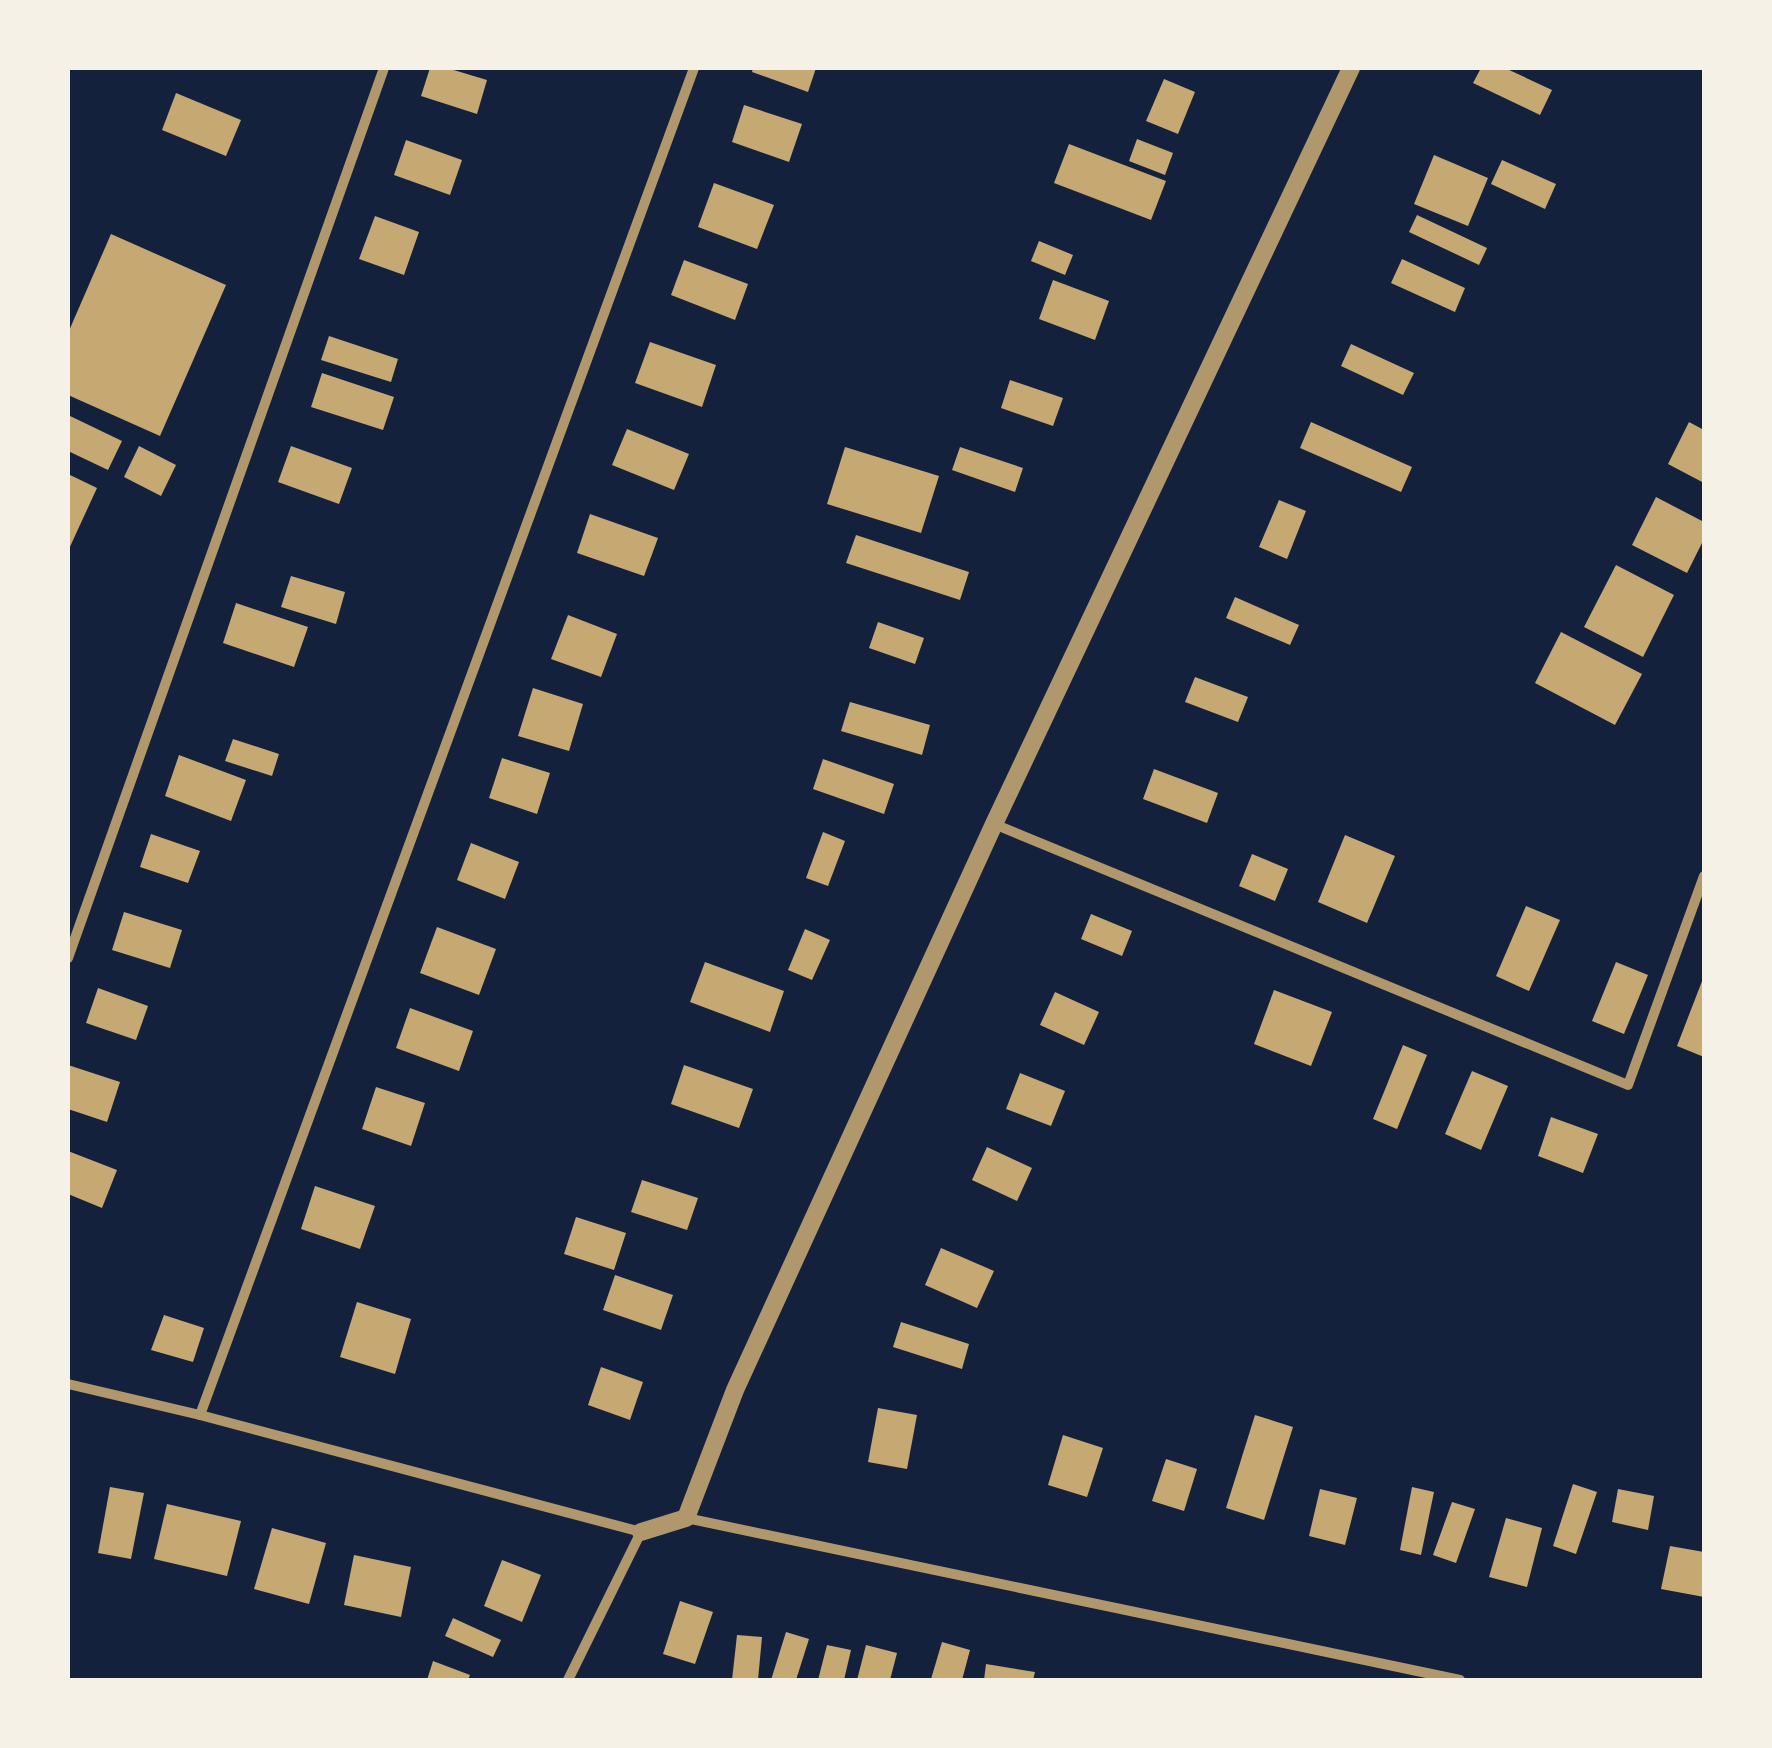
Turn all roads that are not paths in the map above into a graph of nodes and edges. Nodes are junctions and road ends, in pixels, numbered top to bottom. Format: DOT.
graph roads {
  1 [pos="384,68"];
  2 [pos="694,68"];
  3 [pos="1351,68"];
  4 [pos="994,824"];
  5 [pos="1704,876"];
  6 [pos="68,958"];
  7 [pos="68,1384"];
  8 [pos="200,1415"];
  9 [pos="686,1518"];
  10 [pos="642,1532"];
  11 [pos="568,1680"];
  12 [pos="1460,1680"];
  1 -- 6 [label="street"];
  2 -- 8 [label="street"];
  3 -- 4 [label="street"];
  4 -- 5 [label="street"];
  4 -- 9 [label="street"];
  7 -- 8 [label="street"];
  8 -- 10 [label="street"];
  9 -- 10 [label="street"];
  9 -- 12 [label="street"];
  10 -- 11 [label="street"];
}
